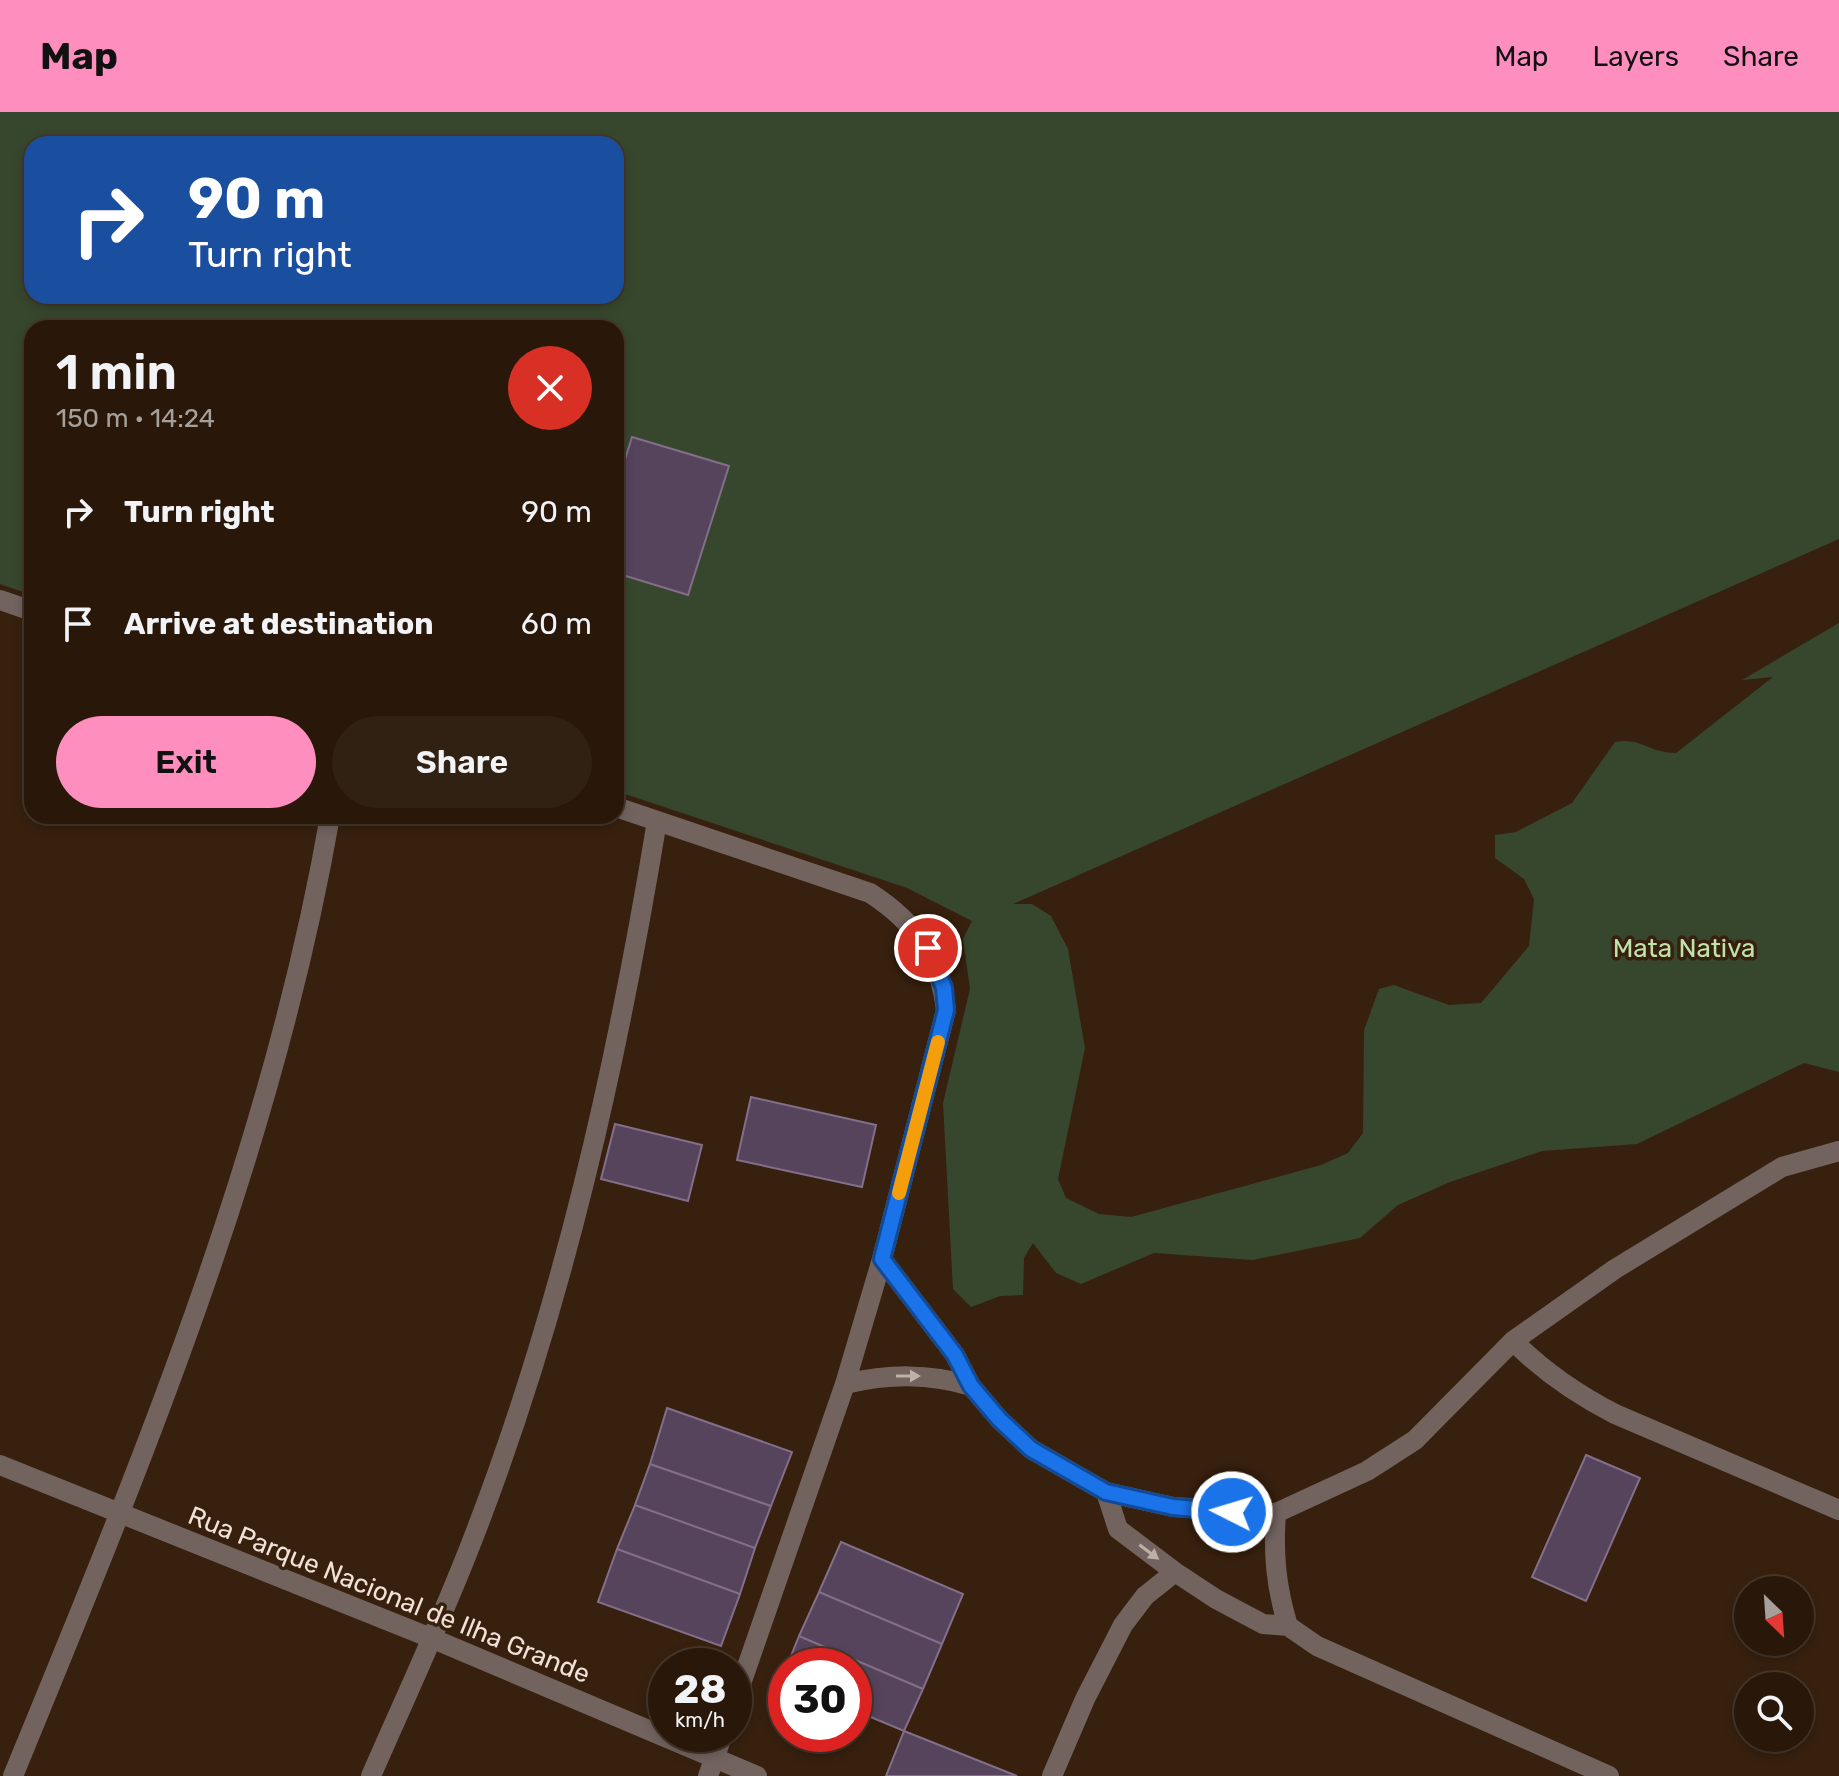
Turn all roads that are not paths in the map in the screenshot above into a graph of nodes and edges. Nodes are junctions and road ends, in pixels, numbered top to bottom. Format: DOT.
graph roads {
  1 [pos="0,600"];
  2 [pos="24,608"];
  3 [pos="624,810"];
  4 [pos="657,821"];
  5 [pos="328,824"];
  6 [pos="1839,1151"];
  7 [pos="882,1259"];
  8 [pos="1513,1341"];
  9 [pos="845,1384"];
  10 [pos="971,1386"];
  11 [pos="0,1465"];
  12 [pos="1106,1492"];
  13 [pos="1839,1510"];
  14 [pos="1276,1513"];
  15 [pos="120,1515"];
  16 [pos="1175,1572"];
  17 [pos="1288,1626"];
  18 [pos="431,1638"];
  19 [pos="752,1652"];
  20 [pos="711,1766"];
  21 [pos="13,1776"];
  22 [pos="371,1776"];
  23 [pos="757,1776"];
  24 [pos="1052,1776"];
  25 [pos="1609,1776"];
  1 -- 2 [label="street"];
  3 -- 4 [label="street"];
  4 -- 7 [label="street"];
  4 -- 18 [label="street"];
  5 -- 15 [label="street"];
  6 -- 8 [label="street"];
  7 -- 9 [label="street"];
  7 -- 10 [label="street"];
  8 -- 13 [label="street"];
  8 -- 14 [label="street"];
  9 -- 10 [label="street, one-way"];
  9 -- 19 [label="street"];
  10 -- 12 [label="street"];
  11 -- 15 [label="street, Rua Parque Nacional de Ilha Grande"];
  12 -- 14 [label="street"];
  12 -- 16 [label="street, one-way"];
  14 -- 17 [label="street"];
  15 -- 18 [label="street, Rua Parque Nacional de Ilha Grande"];
  15 -- 21 [label="street"];
  16 -- 17 [label="street"];
  16 -- 24 [label="street"];
  17 -- 25 [label="street"];
  18 -- 20 [label="street, Rua Parque Nacional de Ilha Grande"];
  18 -- 22 [label="street"];
  20 -- 23 [label="street, Rua Parque Nacional de Ilha Grande"];
}
